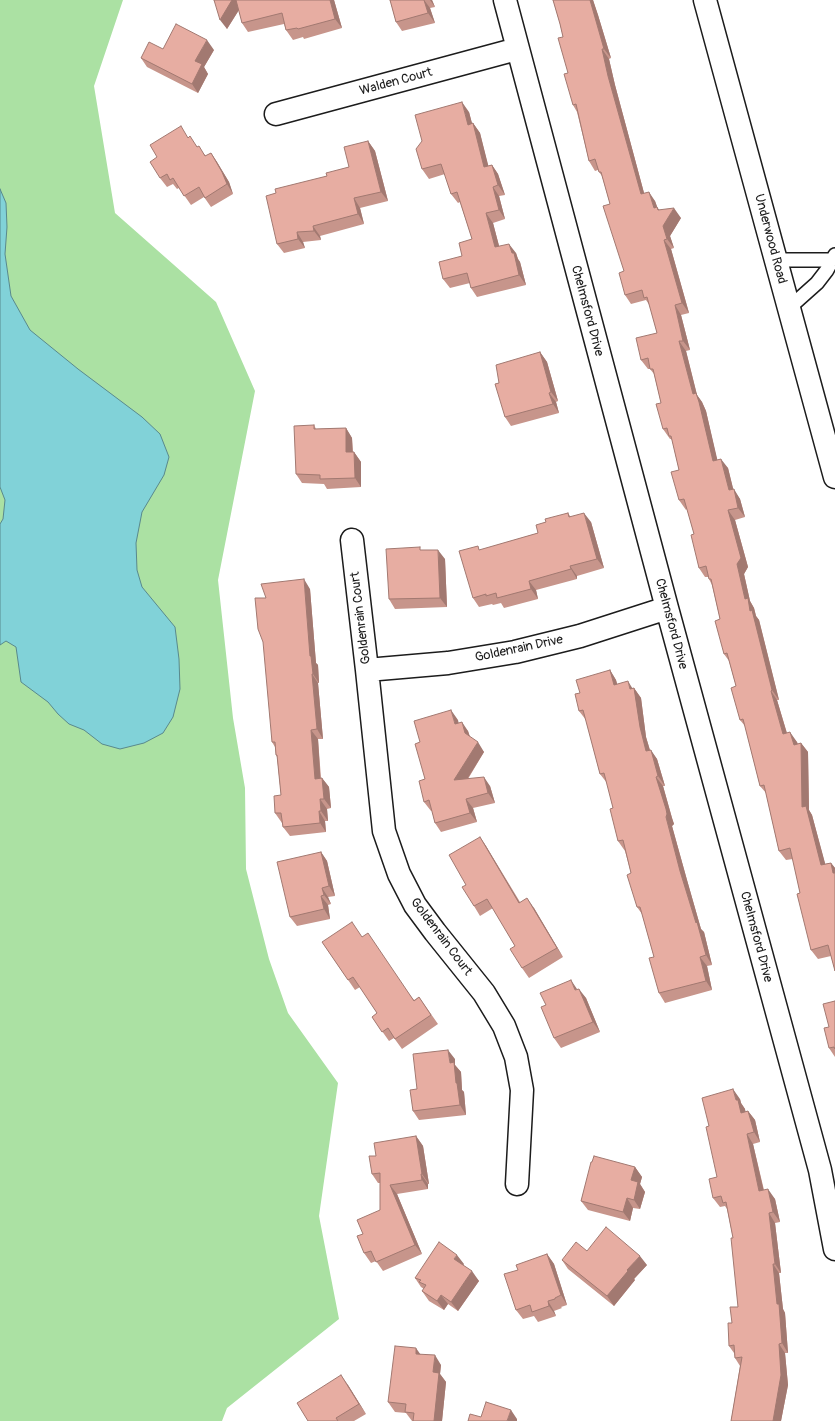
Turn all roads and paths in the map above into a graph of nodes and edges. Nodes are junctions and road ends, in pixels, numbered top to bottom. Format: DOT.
graph roads {
  1 [pos="504,0"];
  2 [pos="705,0"];
  3 [pos="517,49"];
  4 [pos="276,114"];
  5 [pos="833,257"];
  6 [pos="776,260"];
  7 [pos="789,308"];
  8 [pos="835,477"];
  9 [pos="352,540"];
  10 [pos="667,608"];
  11 [pos="367,670"];
  12 [pos="517,1184"];
  13 [pos="835,1249"];
  1 -- 3 [label="street, Chelmsford Drive"];
  2 -- 6 [label="street, Underwood Road"];
  3 -- 4 [label="street, Walden Court"];
  3 -- 10 [label="street, Chelmsford Drive"];
  5 -- 6 [label="lane"];
  5 -- 7 [label="lane"];
  6 -- 7 [label="street, Underwood Road"];
  7 -- 8 [label="street, Underwood Road"];
  9 -- 11 [label="street, Goldenrain Court"];
  10 -- 11 [label="street, Goldenrain Drive"];
  10 -- 13 [label="street, Chelmsford Drive"];
  11 -- 12 [label="street, Goldenrain Court"];
}
